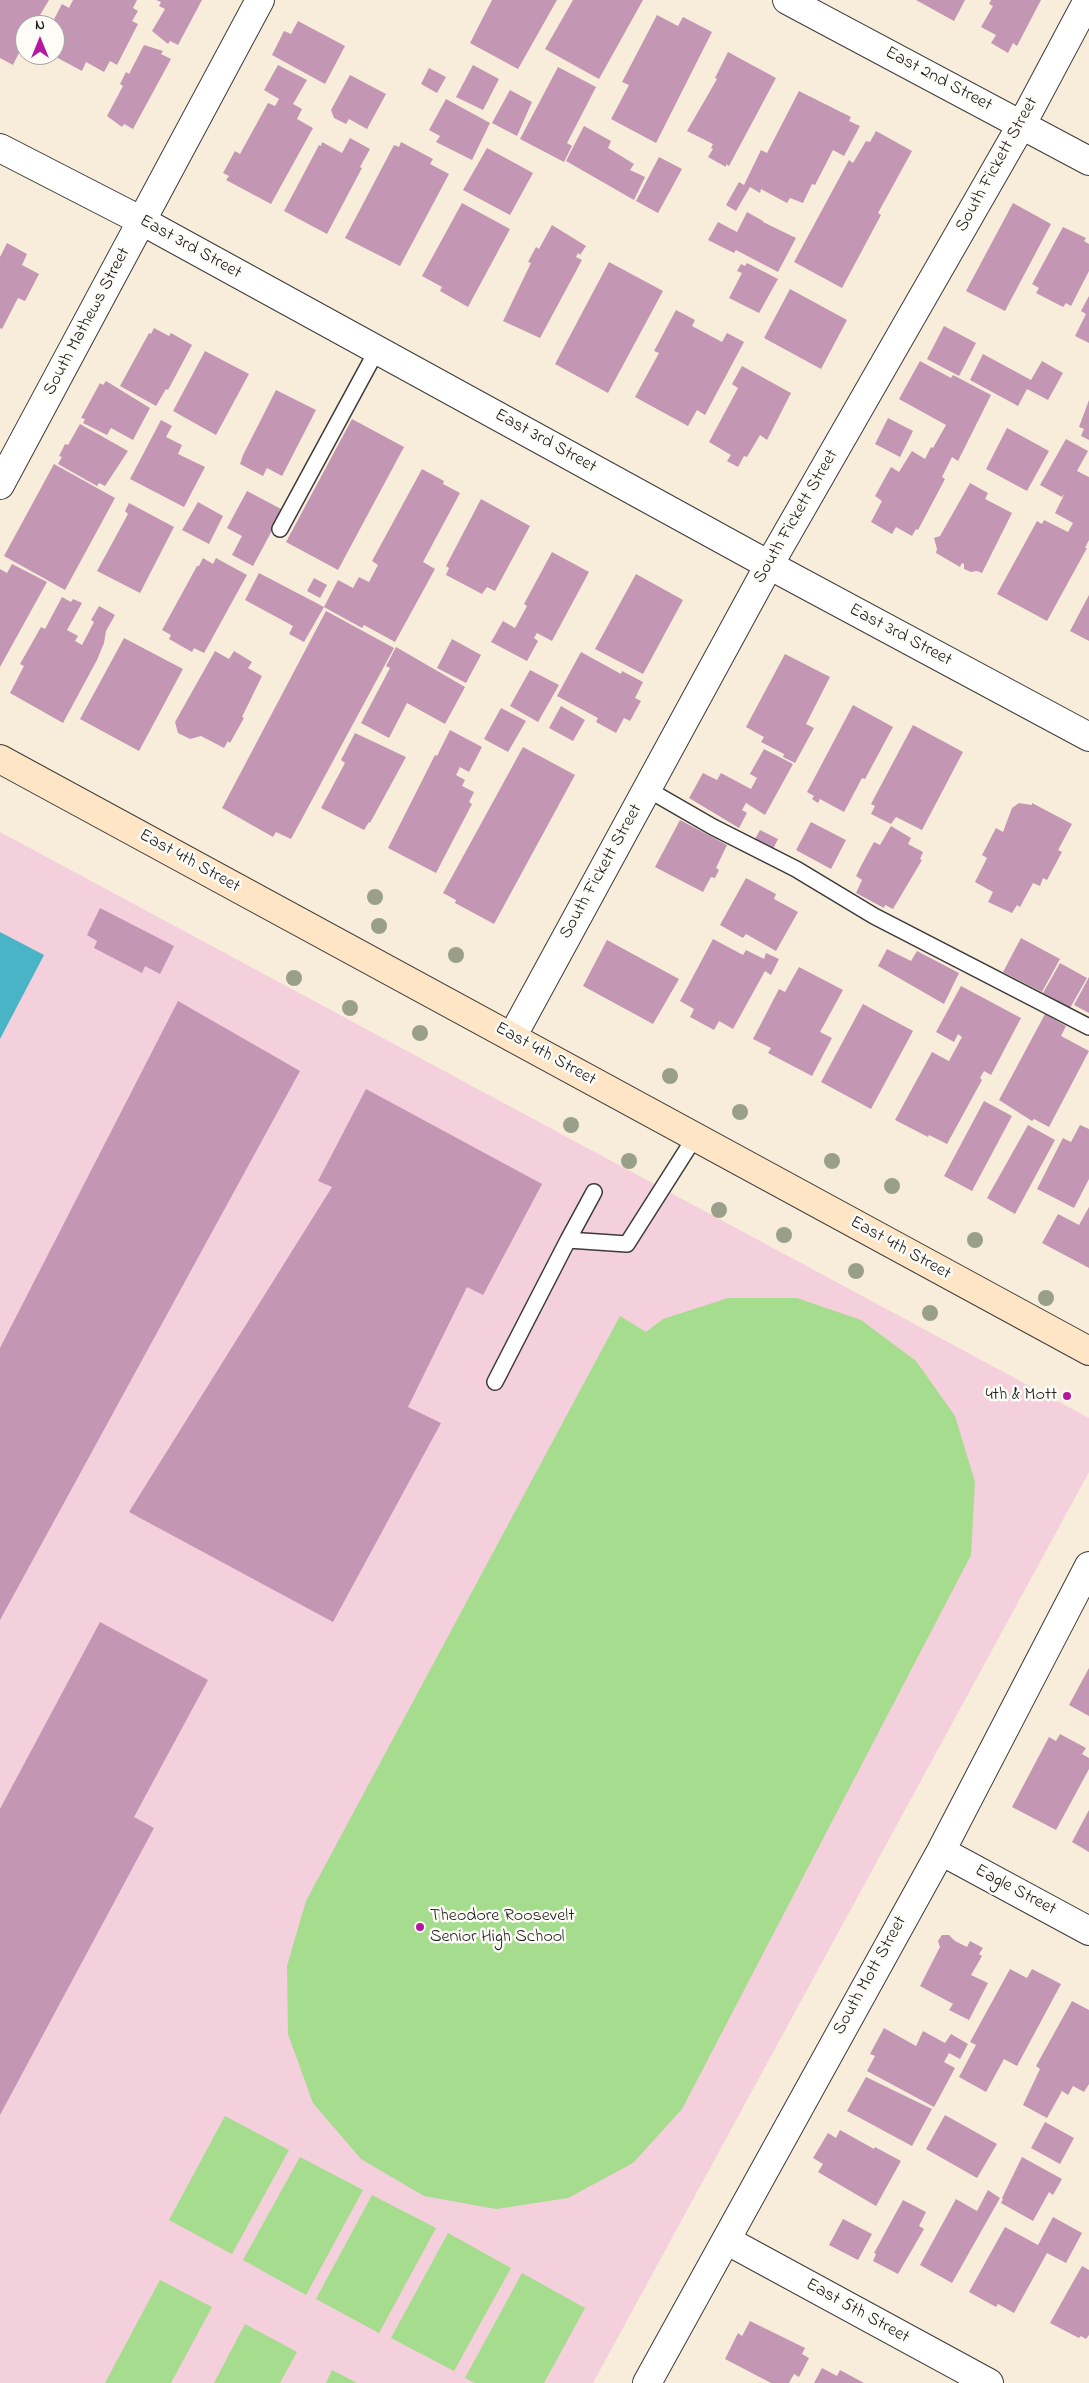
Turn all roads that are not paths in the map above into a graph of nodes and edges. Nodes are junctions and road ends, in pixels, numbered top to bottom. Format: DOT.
graph roads {
  1 [pos="260,0"];
  2 [pos="787,0"];
  3 [pos="1088,0"];
  4 [pos="1022,124"];
  5 [pos="0,148"];
  6 [pos="1089,161"];
  7 [pos="142,221"];
  8 [pos="377,350"];
  9 [pos="0,485"];
  10 [pos="280,529"];
  11 [pos="769,565"];
  12 [pos="1089,737"];
  13 [pos="0,759"];
  14 [pos="647,790"];
  15 [pos="1089,1027"];
  16 [pos="512,1037"];
  17 [pos="695,1137"];
  18 [pos="594,1192"];
  19 [pos="568,1240"];
  20 [pos="1089,1352"];
  21 [pos="495,1382"];
  22 [pos="1089,1566"];
  23 [pos="941,1850"];
  24 [pos="1089,1931"];
  25 [pos="726,2240"];
  26 [pos="647,2383"];
  27 [pos="989,2383"];
  1 -- 7 [label="street, South Mathews Street"];
  2 -- 4 [label="street, East 2nd Street"];
  3 -- 4 [label="street, South Fickett Street"];
  4 -- 6 [label="street, East 2nd Street"];
  4 -- 11 [label="street, South Fickett Street"];
  5 -- 7 [label="street, East 3rd Street"];
  7 -- 8 [label="street, East 3rd Street"];
  7 -- 9 [label="street, South Mathews Street"];
  8 -- 10 [label="lane"];
  8 -- 11 [label="street, East 3rd Street"];
  11 -- 12 [label="street, East 3rd Street"];
  11 -- 14 [label="street, South Fickett Street"];
  13 -- 16 [label="main road, East 4th Street"];
  14 -- 15 [label="lane"];
  14 -- 16 [label="street, South Fickett Street"];
  16 -- 17 [label="main road, East 4th Street"];
  17 -- 19 [label="lane"];
  17 -- 20 [label="main road, East 4th Street"];
  18 -- 19 [label="lane"];
  19 -- 21 [label="lane"];
  22 -- 23 [label="street, South Mott Street"];
  23 -- 24 [label="street, Eagle Street"];
  23 -- 25 [label="street, South Mott Street"];
  25 -- 26 [label="street, South Mott Street"];
  25 -- 27 [label="street, East 5th Street"];
}
